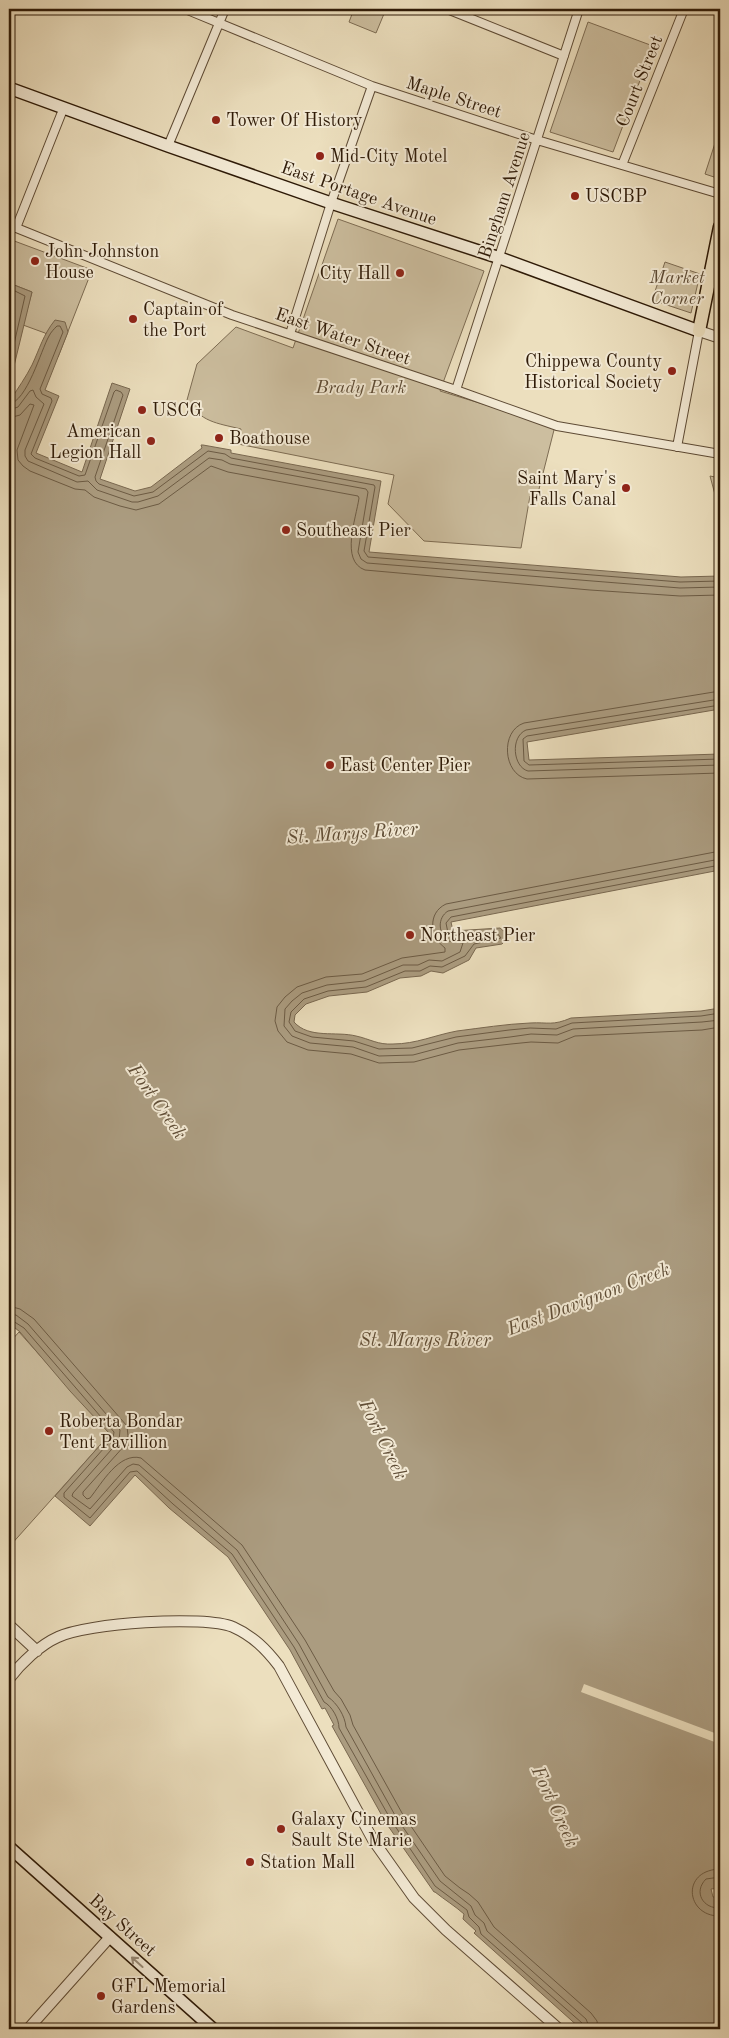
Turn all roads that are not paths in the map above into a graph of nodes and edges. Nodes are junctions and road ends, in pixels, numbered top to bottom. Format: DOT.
graph roads {
  1 [pos="185,9"];
  2 [pos="225,9"];
  3 [pos="447,9"];
  4 [pos="579,9"];
  5 [pos="684,9"];
  6 [pos="220,22"];
  7 [pos="564,56"];
  8 [pos="372,86"];
  9 [pos="9,88"];
  10 [pos="64,108"];
  11 [pos="537,140"];
  12 [pos="168,146"];
  13 [pos="622,165"];
  14 [pos="720,194"];
  15 [pos="330,202"];
  16 [pos="13,227"];
  17 [pos="720,227"];
  18 [pos="500,258"];
  19 [pos="699,331"];
  20 [pos="290,334"];
  21 [pos="720,338"];
  22 [pos="456,390"];
  23 [pos="677,447"];
  24 [pos="720,454"];
  25 [pos="9,1625"];
  26 [pos="37,1651"];
  27 [pos="9,1679"];
  28 [pos="9,1847"];
  29 [pos="110,1936"];
  30 [pos="28,2029"];
  31 [pos="213,2029"];
  32 [pos="559,2029"];
  1 -- 6 [label="street, Maple Street"];
  2 -- 6 [label="street"];
  3 -- 7 [label="street"];
  4 -- 7 [label="street, Bingham Avenue"];
  5 -- 13 [label="street, Court Street"];
  6 -- 8 [label="street, Maple Street"];
  6 -- 12 [label="street"];
  7 -- 11 [label="street, Bingham Avenue"];
  8 -- 11 [label="street, Maple Street"];
  8 -- 15 [label="street"];
  9 -- 10 [label="main road, East Portage Avenue"];
  10 -- 12 [label="main road, East Portage Avenue"];
  10 -- 16 [label="street"];
  11 -- 13 [label="street, Maple Street"];
  11 -- 18 [label="street, Bingham Avenue"];
  12 -- 15 [label="main road, East Portage Avenue"];
  13 -- 14 [label="street, Maple Street"];
  15 -- 18 [label="main road, East Portage Avenue"];
  15 -- 20 [label="street"];
  16 -- 20 [label="street, East Water Street"];
  17 -- 19 [label="main road"];
  18 -- 19 [label="main road, East Portage Avenue"];
  18 -- 22 [label="street, Bingham Avenue"];
  19 -- 21 [label="street"];
  19 -- 23 [label="street"];
  20 -- 22 [label="street, East Water Street"];
  22 -- 23 [label="street, East Water Street"];
  23 -- 24 [label="street, East Water Street"];
  25 -- 26 [label="street"];
  26 -- 27 [label="street"];
  26 -- 32 [label="street"];
  28 -- 29 [label="main road, Bay Street"];
  29 -- 30 [label="street"];
  31 -- 29 [label="main road, Bay Street, one-way"];
}
